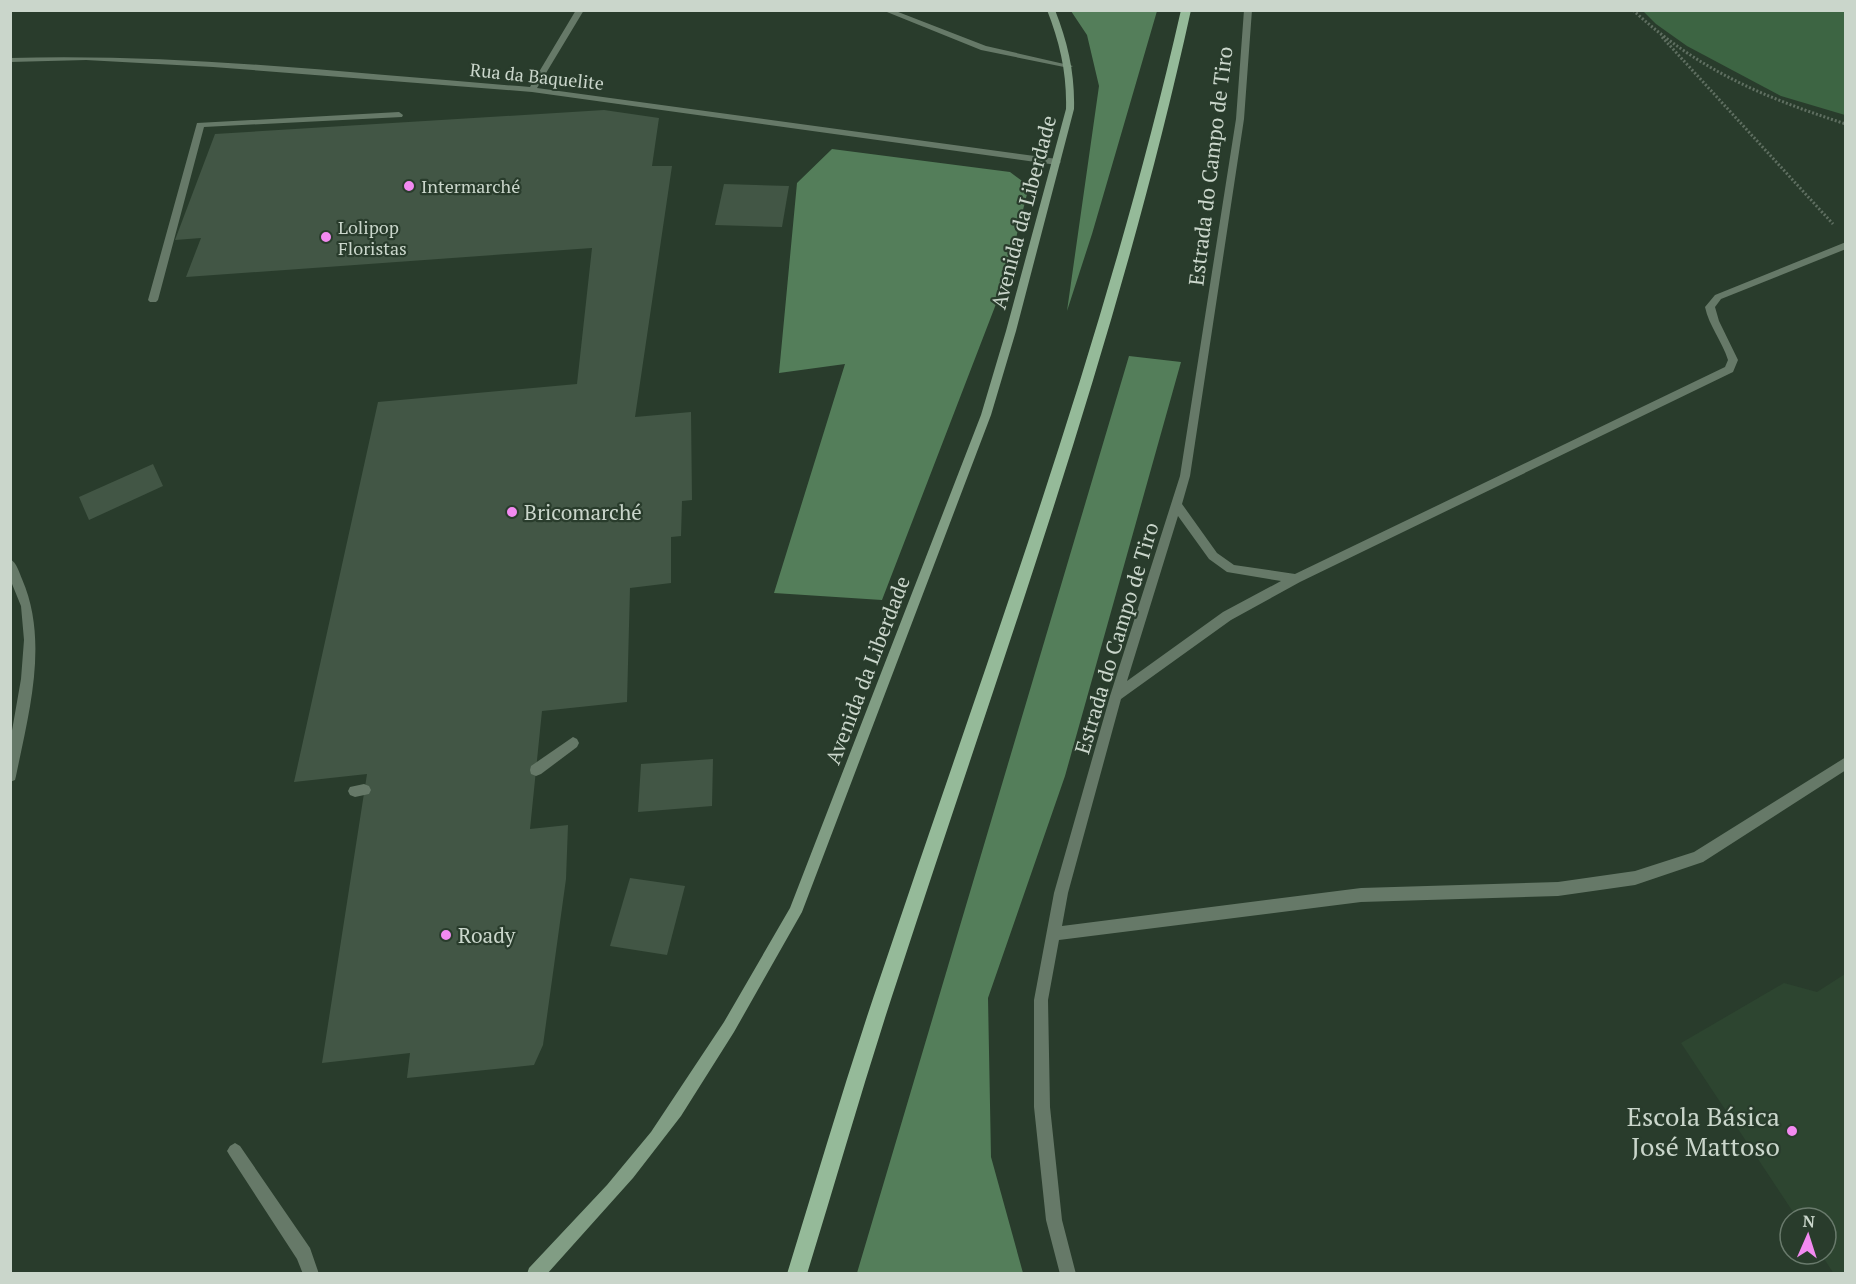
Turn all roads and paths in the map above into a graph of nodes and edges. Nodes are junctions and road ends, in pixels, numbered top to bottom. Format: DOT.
graph roads {
  1 [pos="580,10"];
  2 [pos="885,10"];
  3 [pos="1052,10"];
  4 [pos="1186,10"];
  5 [pos="1248,10"];
  6 [pos="1633,10"];
  7 [pos="1662,37"];
  8 [pos="10,60"];
  9 [pos="1069,66"];
  10 [pos="532,90"];
  11 [pos="399,115"];
  12 [pos="1845,124"];
  13 [pos="1057,162"];
  14 [pos="1838,229"];
  15 [pos="1845,245"];
  16 [pos="153,300"];
  17 [pos="1177,506"];
  18 [pos="10,564"];
  19 [pos="1296,579"];
  20 [pos="1116,696"];
  21 [pos="573,743"];
  22 [pos="1845,763"];
  23 [pos="536,770"];
  24 [pos="10,776"];
  25 [pos="1053,934"];
  26 [pos="235,1151"];
  27 [pos="311,1274"];
  28 [pos="534,1274"];
  29 [pos="797,1274"];
  30 [pos="1068,1274"];
  1 -- 10 [label="street"];
  2 -- 9 [label="street"];
  3 -- 9 [label="street, Avenida da Liberdade"];
  4 -- 29 [label="main road"];
  5 -- 17 [label="street, Estrada do Campo de Tiro"];
  6 -- 7 [label="path"];
  7 -- 12 [label="path"];
  7 -- 14 [label="path"];
  8 -- 10 [label="street, Rua da Baquelite"];
  9 -- 13 [label="street, Avenida da Liberdade"];
  10 -- 13 [label="street, Rua da Baquelite"];
  11 -- 16 [label="street"];
  13 -- 28 [label="street, Avenida da Liberdade"];
  15 -- 19 [label="street"];
  17 -- 19 [label="street"];
  17 -- 20 [label="street, Estrada do Campo de Tiro"];
  18 -- 24 [label="street"];
  19 -- 20 [label="street"];
  20 -- 25 [label="street, Estrada do Campo de Tiro"];
  21 -- 23 [label="street"];
  22 -- 25 [label="street"];
  25 -- 30 [label="street, Estrada do Campo de Tiro"];
  26 -- 27 [label="street"];
}
